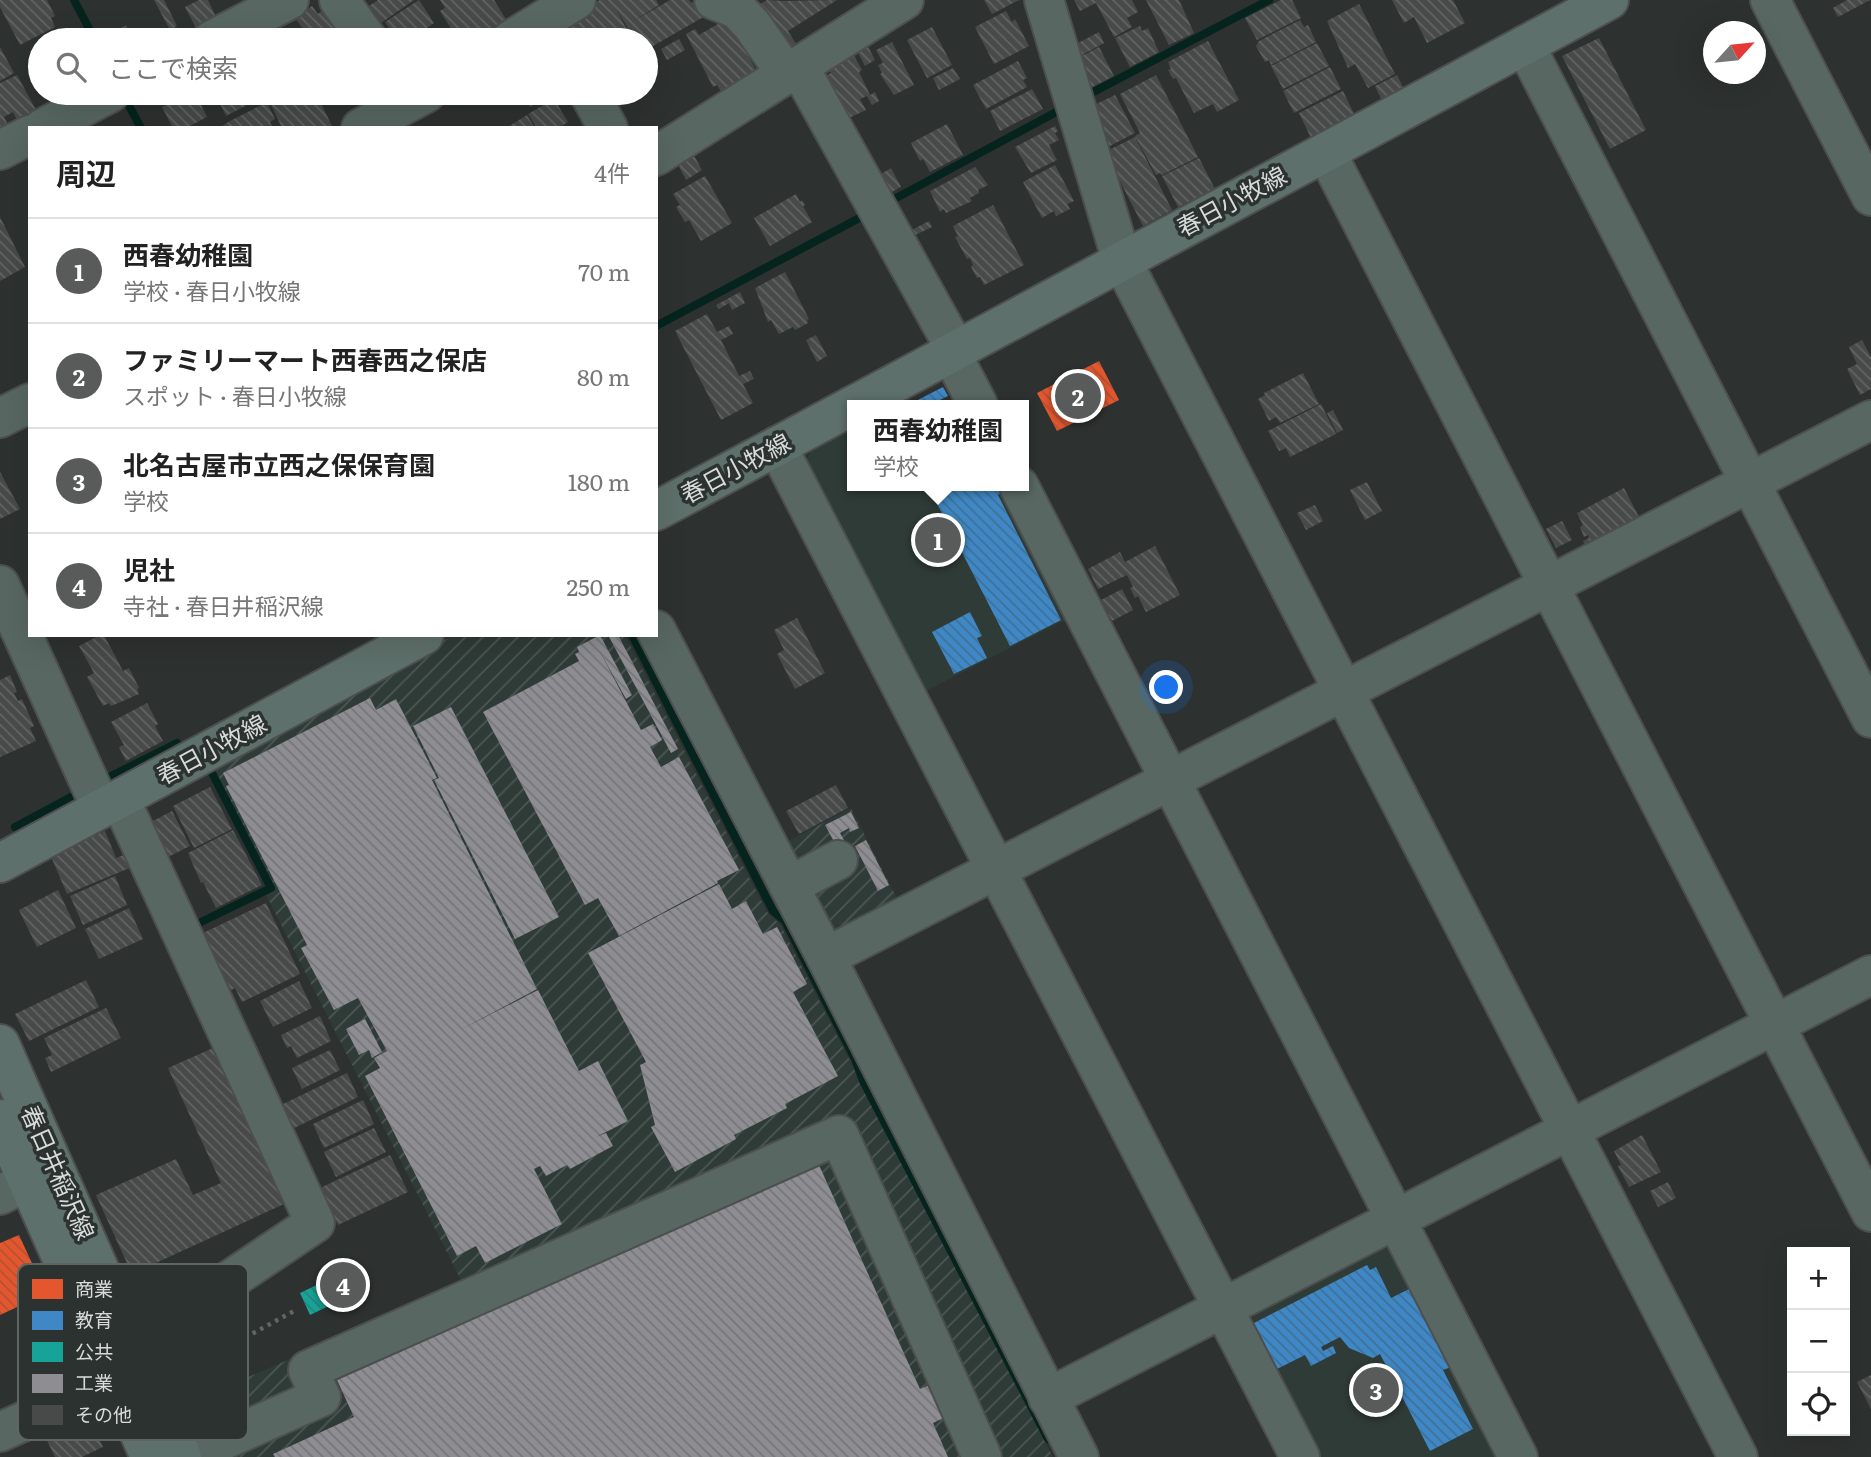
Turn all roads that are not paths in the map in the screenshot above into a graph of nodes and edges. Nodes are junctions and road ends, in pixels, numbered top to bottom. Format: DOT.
graph roads {
  1 [pos="289,0"];
  2 [pos="339,0"];
  3 [pos="714,0"];
  4 [pos="904,0"];
  5 [pos="1044,0"];
  6 [pos="1609,0"];
  7 [pos="1770,0"];
  8 [pos="1569,10"];
  9 [pos="562,19"];
  10 [pos="235,28"];
  11 [pos="359,28"];
  12 [pos="540,28"];
  13 [pos="1525,45"];
  14 [pos="793,71"];
  15 [pos="87,105"];
  16 [pos="415,105"];
  17 [pos="595,105"];
  18 [pos="47,126"];
  19 [pos="366,126"];
  20 [pos="606,126"];
  21 [pos="28,136"];
  22 [pos="0,150"];
  23 [pos="1326,152"];
  24 [pos="658,155"];
  25 [pos="1871,195"];
  26 [pos="1122,261"];
  27 [pos="953,352"];
  28 [pos="864,400"];
  29 [pos="976,400"];
  30 [pos="28,404"];
  31 [pos="847,409"];
  32 [pos="0,418"];
  33 [pos="1871,420"];
  34 [pos="777,446"];
  35 [pos="1749,482"];
  36 [pos="1022,491"];
  37 [pos="658,510"];
  38 [pos="0,585"];
  39 [pos="1549,585"];
  40 [pos="658,635"];
  41 [pos="420,637"];
  42 [pos="1343,691"];
  43 [pos="1871,718"];
  44 [pos="1170,780"];
  45 [pos="110,804"];
  46 [pos="838,860"];
  47 [pos="0,863"];
  48 [pos="996,870"];
  49 [pos="789,886"];
  50 [pos="826,957"];
  51 [pos="1871,975"];
  52 [pos="1775,1025"];
  53 [pos="0,1044"];
  54 [pos="0,1119"];
  55 [pos="1570,1130"];
  56 [pos="14,1188"];
  57 [pos="1871,1212"];
  58 [pos="1396,1219"];
  59 [pos="54,1264"];
  60 [pos="97,1264"];
  61 [pos="248,1268"];
  62 [pos="1223,1308"];
  63 [pos="1048,1398"];
  64 [pos="18,1424"];
  65 [pos="248,1429"];
  66 [pos="0,1432"];
  67 [pos="141,1440"];
  68 [pos="176,1440"];
  69 [pos="223,1440"];
  70 [pos="149,1457"];
  71 [pos="184,1457"];
  72 [pos="982,1457"];
  73 [pos="1079,1457"];
  74 [pos="1300,1457"];
  75 [pos="1518,1457"];
  76 [pos="1738,1457"];
  1 -- 10 [label="street"];
  2 -- 11 [label="street"];
  3 -- 14 [label="street"];
  4 -- 14 [label="street"];
  5 -- 26 [label="street"];
  6 -- 8 [label="main road, 春日小牧線"];
  7 -- 25 [label="street"];
  8 -- 13 [label="main road, 春日小牧線"];
  9 -- 12 [label="street"];
  13 -- 23 [label="main road, 春日小牧線"];
  13 -- 35 [label="street"];
  14 -- 24 [label="street"];
  14 -- 27 [label="street"];
  15 -- 18 [label="street"];
  16 -- 19 [label="street"];
  17 -- 20 [label="street"];
  21 -- 22 [label="street"];
  23 -- 26 [label="main road, 春日小牧線"];
  23 -- 39 [label="street"];
  26 -- 27 [label="main road, 春日小牧線"];
  26 -- 42 [label="street"];
  27 -- 28 [label="main road, 春日小牧線"];
  27 -- 29 [label="street"];
  30 -- 32 [label="street"];
  31 -- 34 [label="main road, 春日小牧線"];
  33 -- 35 [label="street"];
  34 -- 37 [label="main road, 春日小牧線"];
  34 -- 48 [label="street"];
  35 -- 39 [label="street"];
  35 -- 43 [label="street"];
  36 -- 44 [label="street"];
  38 -- 45 [label="street"];
  39 -- 42 [label="street"];
  39 -- 52 [label="street"];
  40 -- 49 [label="street"];
  41 -- 45 [label="main road, 春日小牧線"];
  42 -- 44 [label="street"];
  42 -- 55 [label="street"];
  44 -- 48 [label="street"];
  44 -- 58 [label="street"];
  45 -- 47 [label="main road, 春日小牧線"];
  45 -- 61 [label="street"];
  46 -- 49 [label="street"];
  48 -- 50 [label="street"];
  48 -- 62 [label="street"];
  49 -- 50 [label="street"];
  50 -- 63 [label="street"];
  51 -- 52 [label="street"];
  52 -- 55 [label="street"];
  52 -- 57 [label="street"];
  53 -- 60 [label="main road, 春日井稲沢線"];
  54 -- 56 [label="main road, 春日井稲沢線"];
  55 -- 58 [label="street"];
  55 -- 76 [label="street"];
  56 -- 59 [label="main road, 春日井稲沢線"];
  58 -- 62 [label="street"];
  58 -- 75 [label="street"];
  62 -- 63 [label="street"];
  62 -- 74 [label="street"];
  63 -- 73 [label="street"];
  64 -- 66 [label="street"];
  65 -- 72 [label="street"];
  67 -- 70 [label="main road, 春日井稲沢線"];
  68 -- 71 [label="main road, 春日井稲沢線"];
  69 -- 71 [label="street"];
}
